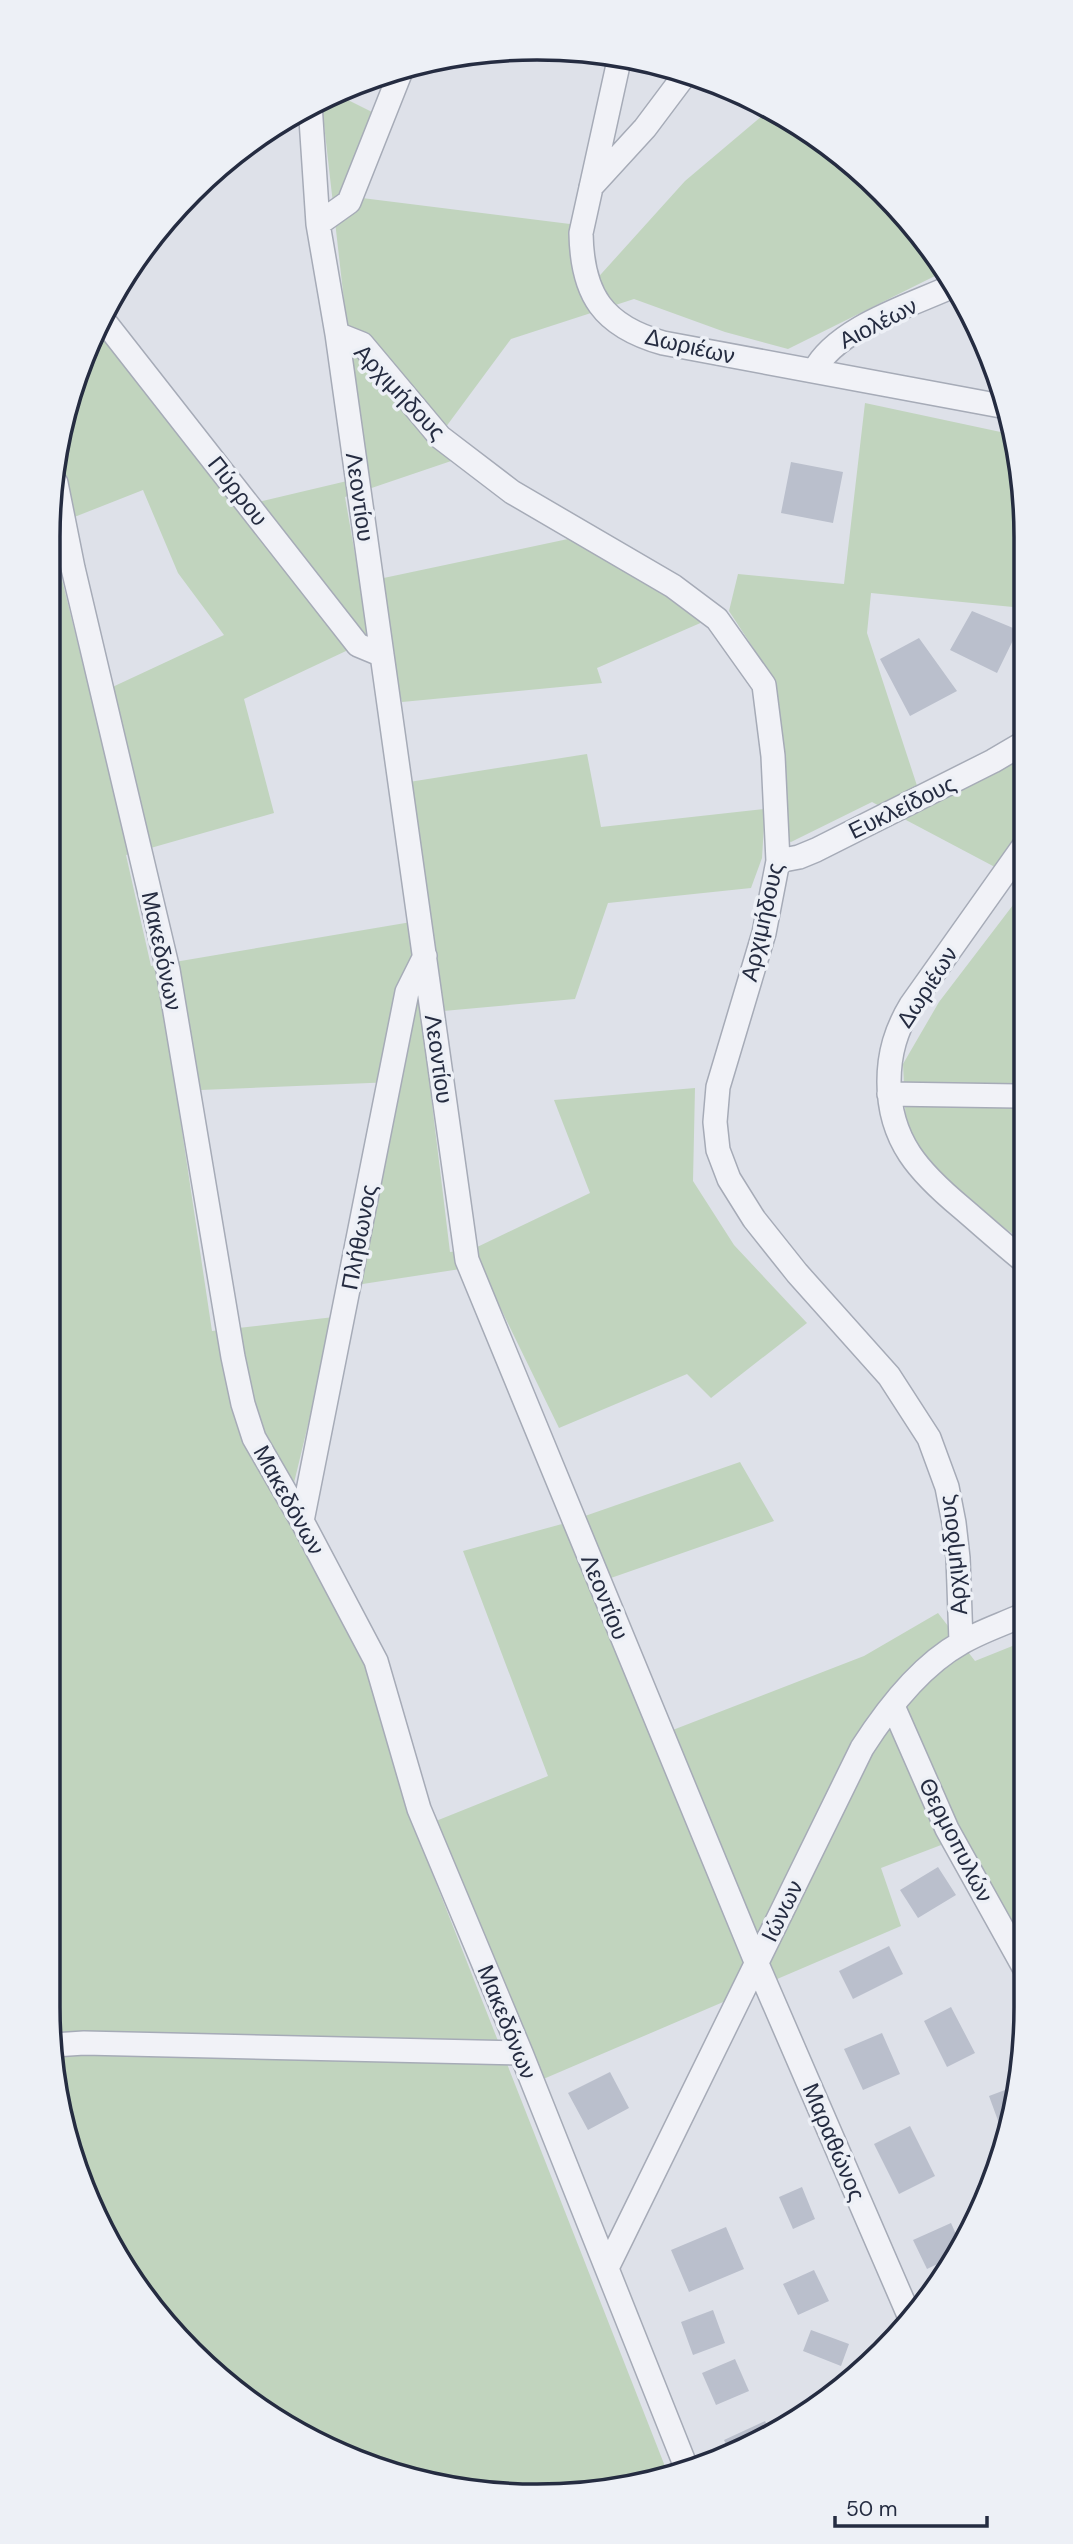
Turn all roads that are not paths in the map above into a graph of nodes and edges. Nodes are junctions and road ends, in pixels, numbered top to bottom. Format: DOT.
graph roads {
  1 [pos="618,67"];
  2 [pos="397,81"];
  3 [pos="680,82"];
  4 [pos="311,117"];
  5 [pos="589,190"];
  6 [pos="318,224"];
  7 [pos="945,290"];
  8 [pos="109,327"];
  9 [pos="337,334"];
  10 [pos="814,372"];
  11 [pos="995,405"];
  12 [pos="61,508"];
  13 [pos="382,655"];
  14 [pos="1014,749"];
  15 [pos="1014,860"];
  16 [pos="778,861"];
  17 [pos="425,957"];
  18 [pos="889,1094"];
  19 [pos="1014,1096"];
  20 [pos="1014,1253"];
  21 [pos="302,1521"];
  22 [pos="1014,1619"];
  23 [pos="961,1642"];
  24 [pos="893,1706"];
  25 [pos="1014,1949"];
  26 [pos="757,1964"];
  27 [pos="62,2045"];
  28 [pos="521,2053"];
  29 [pos="607,2268"];
  30 [pos="906,2309"];
  31 [pos="684,2461"];
  1 -- 5 [label="street, Δωριέων"];
  2 -- 6 [label="street"];
  3 -- 5 [label="street"];
  4 -- 6 [label="street, Λεοντίου"];
  5 -- 10 [label="street, Δωριέων"];
  6 -- 9 [label="street, Λεοντίου"];
  7 -- 10 [label="street, Αιολέων"];
  8 -- 13 [label="street, Πύρρου"];
  9 -- 13 [label="street, Λεοντίου"];
  9 -- 16 [label="street, Αρχιμήδους"];
  10 -- 11 [label="street, Δωριέων"];
  12 -- 21 [label="street, Μακεδόνων"];
  13 -- 17 [label="street, Λεοντίου"];
  14 -- 16 [label="street, Ευκλείδους"];
  15 -- 18 [label="street, Δωριέων"];
  16 -- 23 [label="street, Αρχιμήδους"];
  17 -- 21 [label="street, Πλήθωνος"];
  17 -- 26 [label="street, Λεοντίου"];
  18 -- 19 [label="street"];
  18 -- 20 [label="street, Δωριέων"];
  21 -- 28 [label="street, Μακεδόνων"];
  22 -- 23 [label="street, Ιώνων"];
  23 -- 24 [label="street, Ιώνων"];
  24 -- 25 [label="street, Θερμοπυλών"];
  24 -- 26 [label="street, Ιώνων"];
  26 -- 29 [label="street, Ιώνων"];
  26 -- 30 [label="street, Μαραθώνος"];
  27 -- 28 [label="street"];
  28 -- 29 [label="street, Μακεδόνων"];
  29 -- 31 [label="street, Μακεδόνων"];
}
